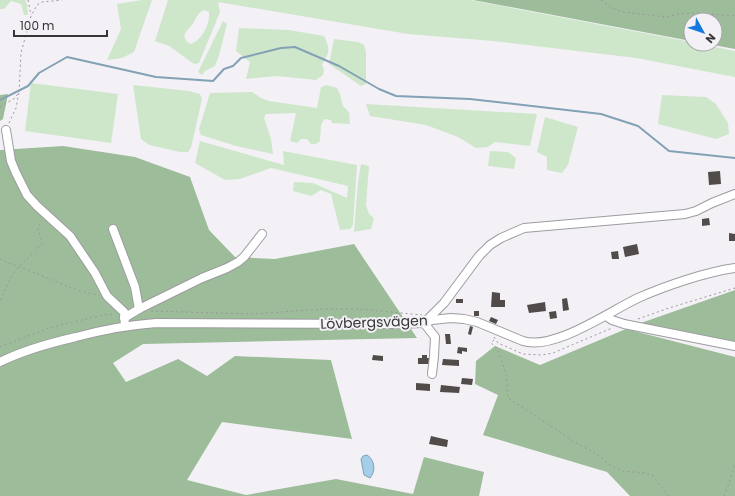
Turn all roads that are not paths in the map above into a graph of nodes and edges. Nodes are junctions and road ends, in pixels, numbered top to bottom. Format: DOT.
graph roads {
  1 [pos="6,130"];
  2 [pos="735,194"];
  3 [pos="113,229"];
  4 [pos="262,234"];
  5 [pos="735,268"];
  6 [pos="139,309"];
  7 [pos="606,316"];
  8 [pos="125,319"];
  9 [pos="424,323"];
  10 [pos="735,346"];
  11 [pos="0,362"];
  12 [pos="432,374"];
  1 -- 8 [label="street"];
  2 -- 9 [label="street"];
  3 -- 6 [label="street"];
  4 -- 6 [label="street"];
  5 -- 7 [label="street, Lövbergsvägen"];
  6 -- 8 [label="street"];
  7 -- 9 [label="street, Lövbergsvägen"];
  7 -- 10 [label="street"];
  8 -- 9 [label="street, Lövbergsvägen"];
  8 -- 11 [label="street, Lövbergsvägen"];
  9 -- 12 [label="street"];
}
